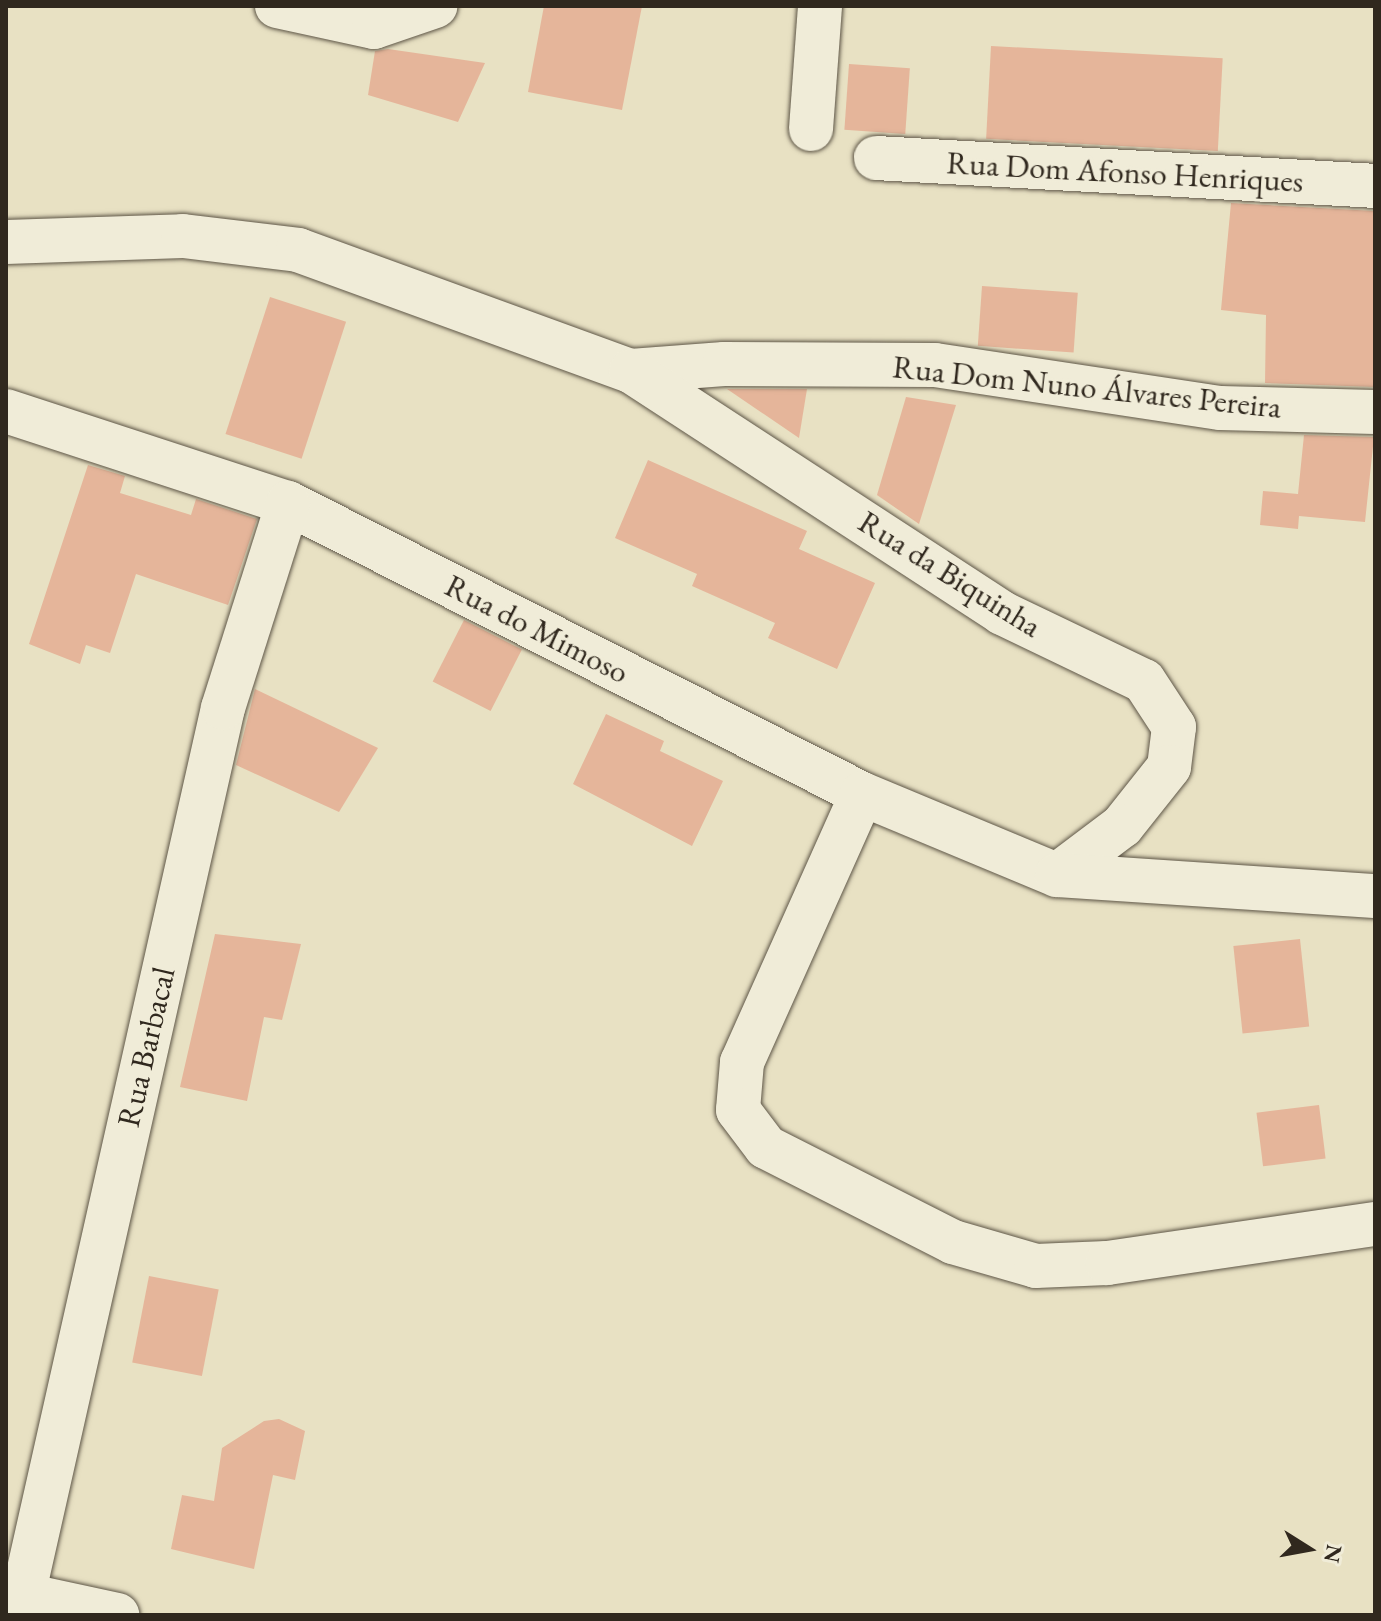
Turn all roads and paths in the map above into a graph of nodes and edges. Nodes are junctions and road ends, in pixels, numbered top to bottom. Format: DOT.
graph roads {
  1 [pos="277,6"];
  2 [pos="435,6"];
  3 [pos="820,6"];
  4 [pos="811,129"];
  5 [pos="876,158"];
  6 [pos="1375,186"];
  7 [pos="6,242"];
  8 [pos="631,371"];
  9 [pos="6,411"];
  10 [pos="1375,412"];
  11 [pos="288,503"];
  12 [pos="862,794"];
  13 [pos="1057,875"];
  14 [pos="1375,896"];
  15 [pos="1375,1224"];
  16 [pos="14,1593"];
  17 [pos="117,1615"];
  1 -- 2 [label="street"];
  3 -- 4 [label="street"];
  5 -- 6 [label="street, Rua Dom Afonso Henriques"];
  7 -- 8 [label="street, Rua Dom Nuno Álvares Pereira"];
  8 -- 10 [label="street, Rua Dom Nuno Álvares Pereira"];
  8 -- 13 [label="street, Rua da Biquinha"];
  9 -- 11 [label="street, Rua do Mimoso"];
  11 -- 12 [label="street, Rua do Mimoso"];
  11 -- 16 [label="street, Rua Barbacal"];
  12 -- 13 [label="street, Rua do Mimoso"];
  12 -- 15 [label="street"];
  13 -- 14 [label="street, Rua do Mimoso"];
  16 -- 17 [label="street"];
}
